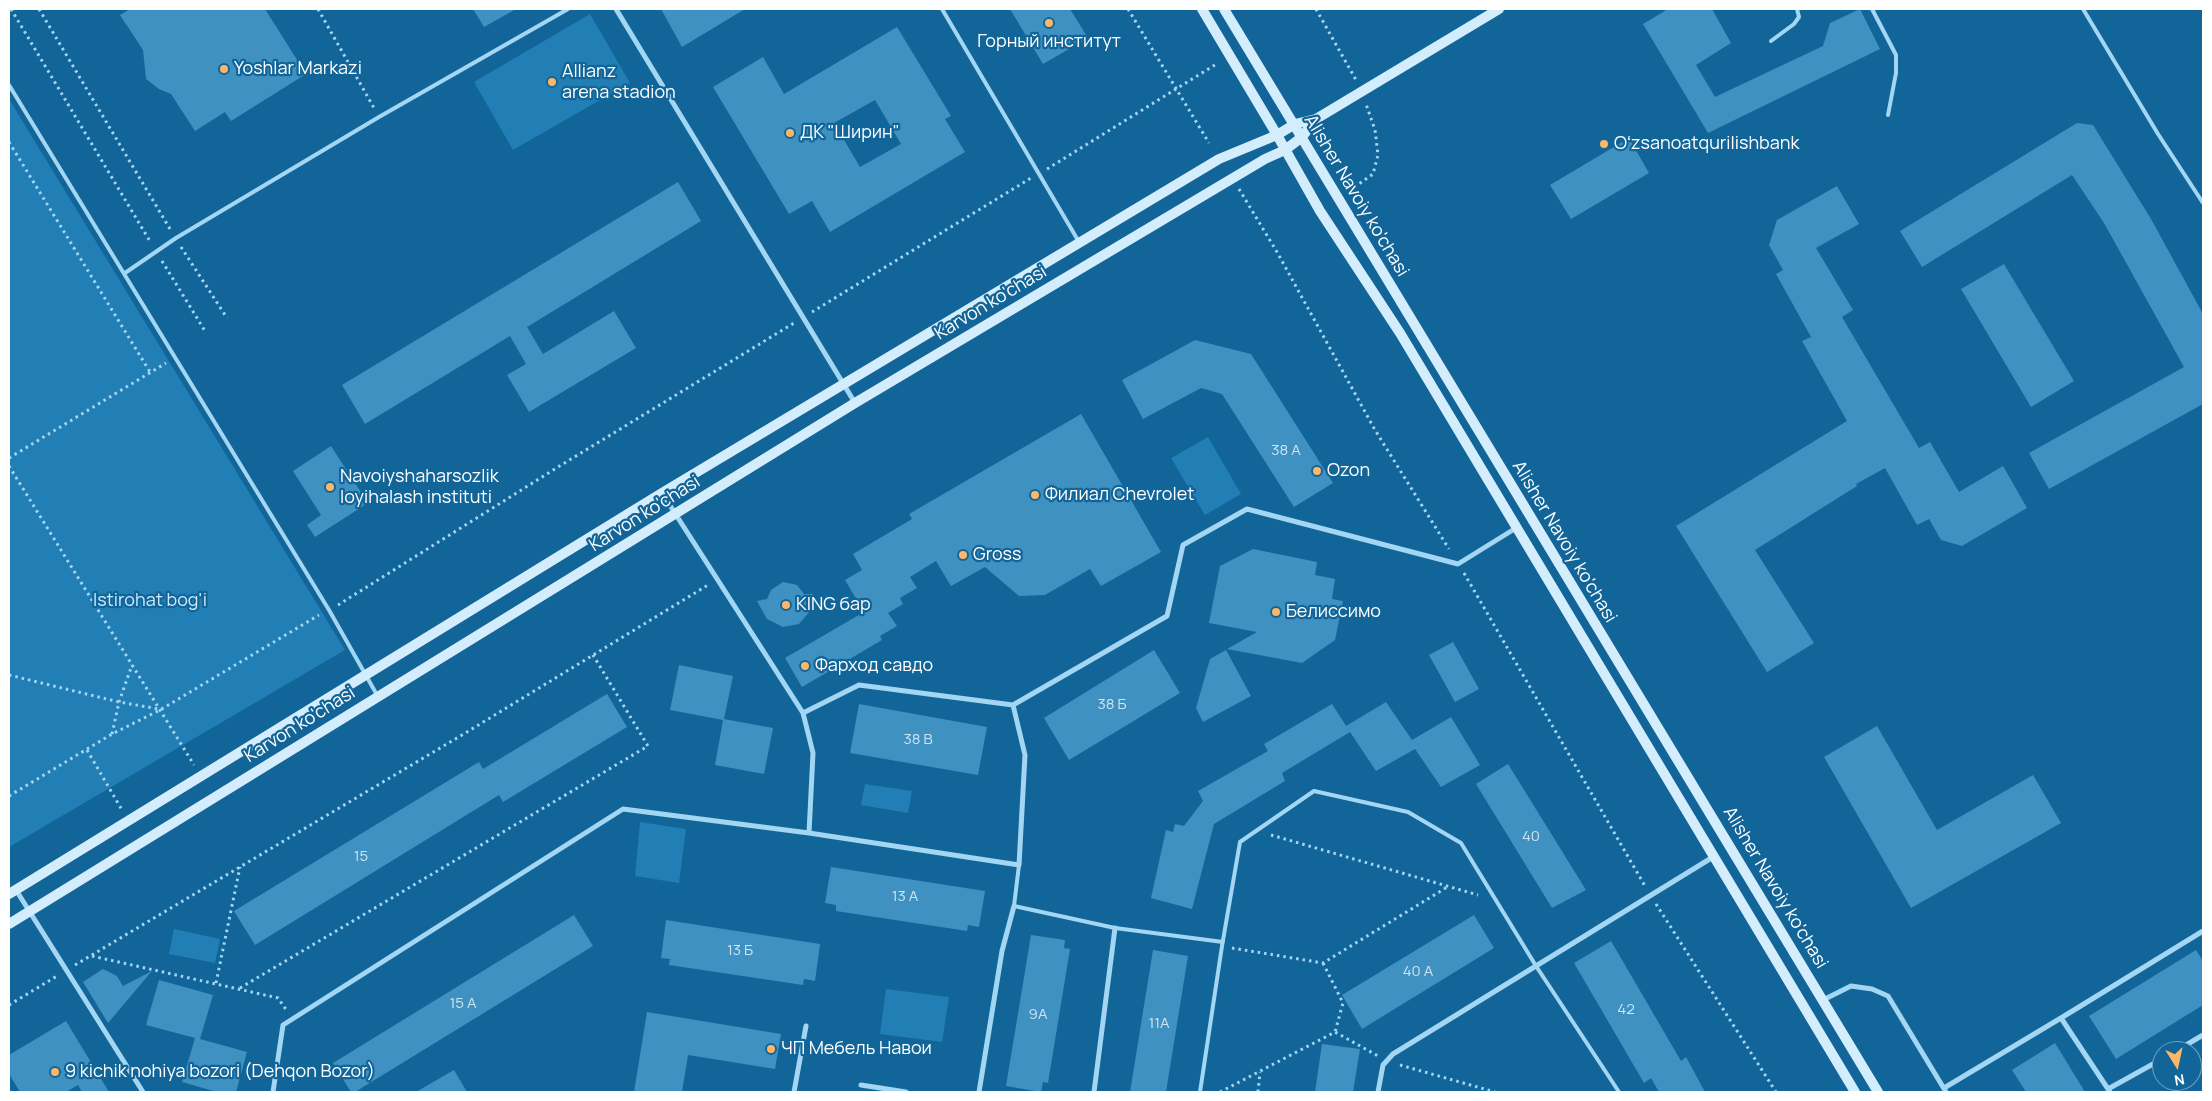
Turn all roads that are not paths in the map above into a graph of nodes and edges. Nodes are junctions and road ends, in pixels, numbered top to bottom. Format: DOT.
graph roads {
  1 [pos="568,9"];
  2 [pos="616,9"];
  3 [pos="942,9"];
  4 [pos="1202,9"];
  5 [pos="1224,9"];
  6 [pos="1499,9"];
  7 [pos="1797,9"];
  8 [pos="1872,9"];
  9 [pos="2083,9"];
  10 [pos="1771,41"];
  11 [pos="9,85"];
  12 [pos="1888,115"];
  13 [pos="1316,119"];
  14 [pos="1295,124"];
  15 [pos="1277,135"];
  16 [pos="1302,137"];
  17 [pos="1285,150"];
  18 [pos="2203,203"];
  19 [pos="1079,243"];
  20 [pos="125,273"];
  21 [pos="843,385"];
  22 [pos="854,404"];
  23 [pos="662,494"];
  24 [pos="676,514"];
  25 [pos="1516,528"];
  26 [pos="366,674"];
  27 [pos="378,696"];
  28 [pos="1013,704"];
  29 [pos="803,713"];
  30 [pos="809,833"];
  31 [pos="1713,857"];
  32 [pos="1019,865"];
  33 [pos="12,892"];
  34 [pos="1014,906"];
  35 [pos="29,912"];
  36 [pos="9,924"];
  37 [pos="1115,928"];
  38 [pos="2201,932"];
  39 [pos="2203,940"];
  40 [pos="1222,944"];
  41 [pos="1536,966"];
  42 [pos="1823,1000"];
  43 [pos="2061,1018"];
  44 [pos="806,1026"];
  45 [pos="2152,1065"];
  46 [pos="861,1085"];
  47 [pos="1945,1090"];
  48 [pos="2109,1091"];
  49 [pos="143,1092"];
  50 [pos="273,1092"];
  51 [pos="794,1092"];
  52 [pos="906,1092"];
  53 [pos="979,1092"];
  54 [pos="1094,1092"];
  55 [pos="1200,1092"];
  56 [pos="1378,1092"];
  57 [pos="1619,1092"];
  58 [pos="1855,1092"];
  59 [pos="1878,1092"];
  1 -- 20 [label="lane"];
  2 -- 21 [label="street"];
  3 -- 19 [label="lane"];
  4 -- 15 [label="main road, Alisher Navoiy ko'chasi"];
  5 -- 14 [label="main road, Alisher Navoiy ko'chasi"];
  6 -- 13 [label="main road"];
  7 -- 10 [label="lane"];
  8 -- 12 [label="lane"];
  9 -- 18 [label="lane"];
  11 -- 20 [label="lane"];
  13 -- 14 [label="main road"];
  13 -- 16 [label="main road, Karvon ko'chasi"];
  14 -- 15 [label="main road"];
  14 -- 16 [label="main road, Alisher Navoiy ko'chasi"];
  15 -- 17 [label="main road, Alisher Navoiy ko'chasi"];
  15 -- 19 [label="main road"];
  16 -- 17 [label="main road, Karvon ko'chasi"];
  16 -- 42 [label="main road, Alisher Navoiy ko'chasi"];
  17 -- 22 [label="main road, Karvon ko'chasi"];
  17 -- 25 [label="main road, Alisher Navoiy ko'chasi"];
  19 -- 21 [label="main road"];
  20 -- 26 [label="lane"];
  21 -- 22 [label="street"];
  21 -- 23 [label="main road"];
  22 -- 24 [label="main road, Karvon ko'chasi"];
  23 -- 24 [label="street"];
  23 -- 26 [label="main road"];
  24 -- 27 [label="main road, Karvon ko'chasi"];
  24 -- 29 [label="street"];
  25 -- 28 [label="street"];
  25 -- 31 [label="main road, Alisher Navoiy ko'chasi"];
  26 -- 27 [label="lane"];
  26 -- 33 [label="main road"];
  27 -- 35 [label="main road, Karvon ko'chasi"];
  28 -- 29 [label="street"];
  28 -- 32 [label="street"];
  29 -- 30 [label="street"];
  30 -- 32 [label="street"];
  30 -- 50 [label="street"];
  31 -- 41 [label="street"];
  31 -- 58 [label="main road, Alisher Navoiy ko'chasi"];
  32 -- 34 [label="lane"];
  33 -- 35 [label="street"];
  34 -- 37 [label="lane"];
  34 -- 53 [label="street"];
  35 -- 36 [label="main road, Karvon ko'chasi"];
  35 -- 49 [label="street"];
  37 -- 40 [label="lane"];
  37 -- 54 [label="street"];
  38 -- 39 [label="street"];
  38 -- 43 [label="street"];
  40 -- 41 [label="lane"];
  40 -- 55 [label="lane"];
  41 -- 56 [label="street"];
  41 -- 57 [label="lane"];
  42 -- 47 [label="street"];
  42 -- 59 [label="main road, Alisher Navoiy ko'chasi"];
  43 -- 47 [label="street"];
  43 -- 48 [label="street"];
  44 -- 51 [label="street"];
  45 -- 48 [label="street"];
  46 -- 52 [label="street"];
}
